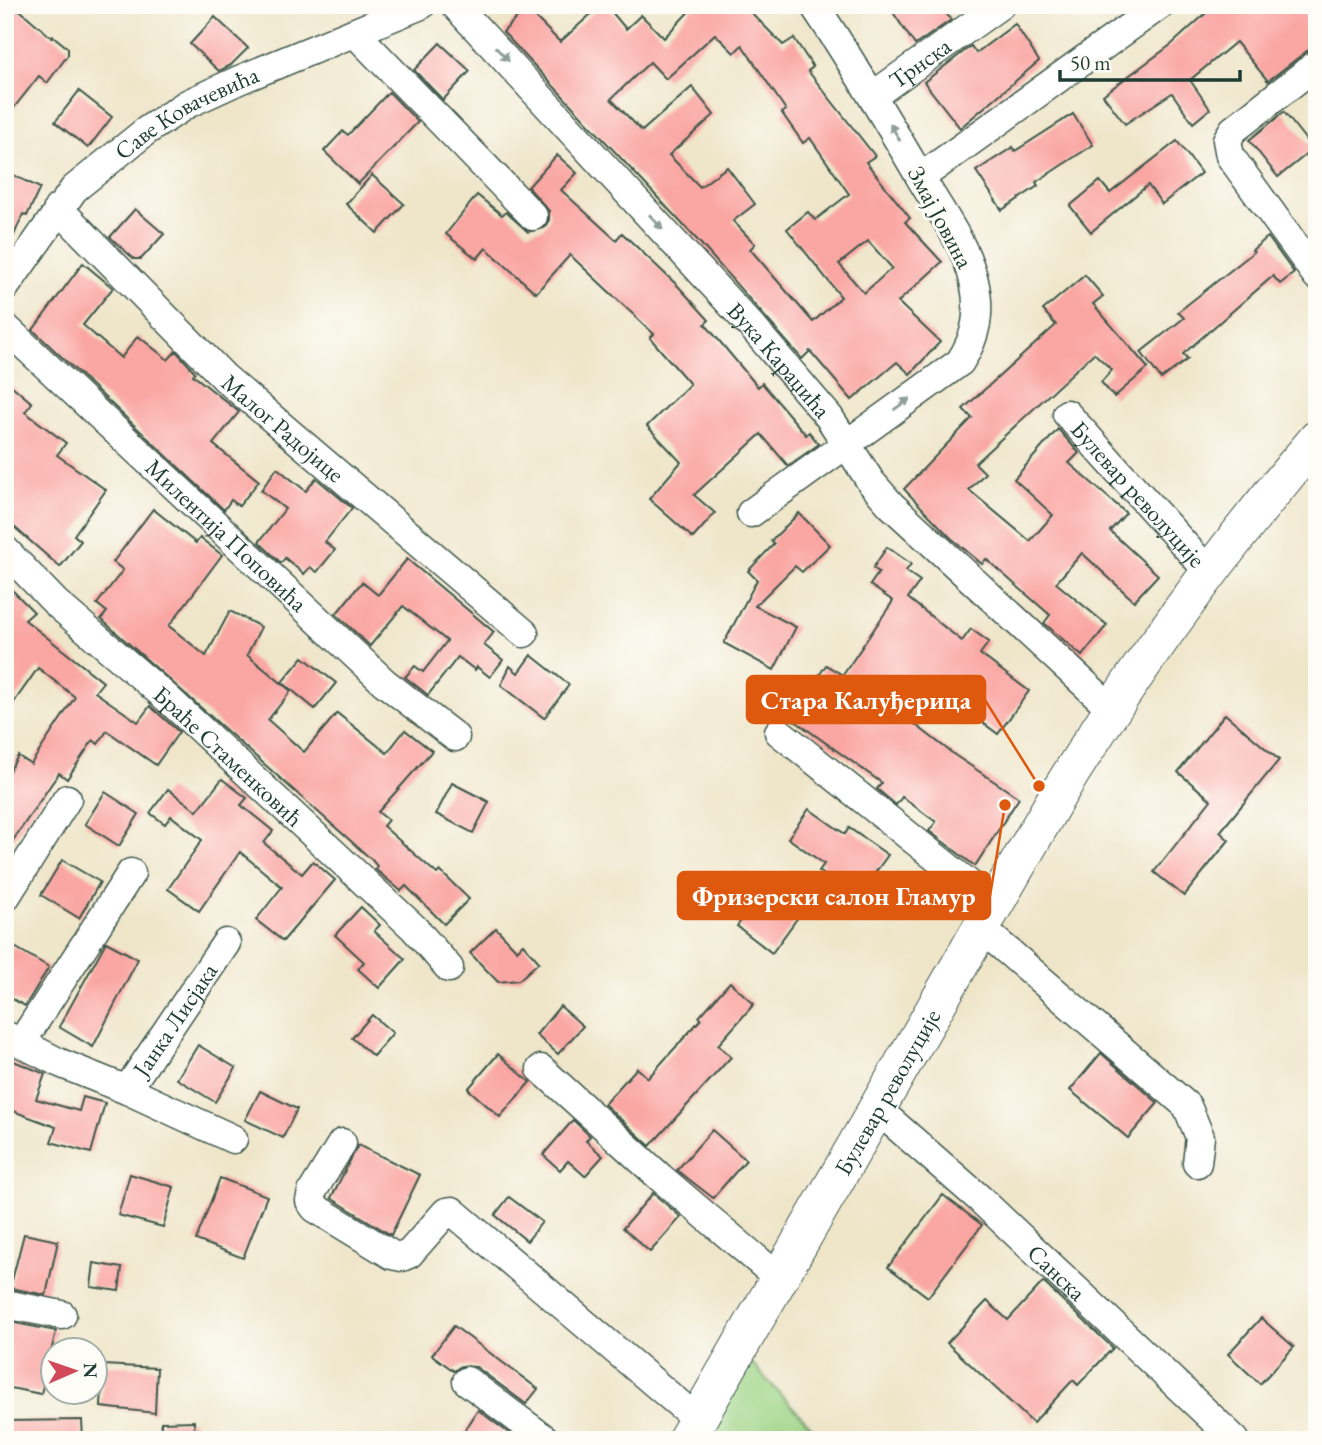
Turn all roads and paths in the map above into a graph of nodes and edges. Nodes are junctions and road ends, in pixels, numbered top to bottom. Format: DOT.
graph roads {
  1 [pos="421,5"];
  2 [pos="454,5"];
  3 [pos="1000,5"];
  4 [pos="1160,5"];
  5 [pos="826,10"];
  6 [pos="355,33"];
  7 [pos="1317,64"];
  8 [pos="874,95"];
  9 [pos="921,177"];
  10 [pos="58,208"];
  11 [pos="533,216"];
  12 [pos="1317,276"];
  13 [pos="5,287"];
  14 [pos="5,327"];
  15 [pos="1067,414"];
  16 [pos="1317,439"];
  17 [pos="847,444"];
  18 [pos="751,513"];
  19 [pos="5,550"];
  20 [pos="1209,572"];
  21 [pos="524,632"];
  22 [pos="1111,708"];
  23 [pos="779,732"];
  24 [pos="454,737"];
  25 [pos="67,799"];
  26 [pos="131,873"];
  27 [pos="5,898"];
  28 [pos="988,916"];
  29 [pos="226,943"];
  30 [pos="449,968"];
  31 [pos="13,1039"];
  32 [pos="541,1069"];
  33 [pos="127,1090"];
  34 [pos="877,1109"];
  35 [pos="233,1139"];
  36 [pos="342,1143"];
  37 [pos="1197,1163"];
  38 [pos="780,1279"];
  39 [pos="5,1304"];
  40 [pos="62,1315"];
  41 [pos="467,1381"];
  42 [pos="692,1430"];
  43 [pos="546,1440"];
  44 [pos="1235,1440"];
  1 -- 6 [label="street, Саве Ковачевића"];
  2 -- 17 [label="street, Вука Караџића, one-way"];
  3 -- 8 [label="street, Трнска"];
  4 -- 9 [label="street"];
  5 -- 8 [label="street, Змај Јовина"];
  6 -- 10 [label="street, Саве Ковачевића"];
  6 -- 11 [label="street"];
  7 -- 12 [label="street"];
  9 -- 8 [label="street, Змај Јовина, one-way"];
  17 -- 9 [label="street, Змај Јовина, one-way"];
  10 -- 13 [label="street, Саве Ковачевића"];
  10 -- 21 [label="street, Малог Радојице"];
  14 -- 24 [label="street, Милентија Поповића"];
  15 -- 20 [label="street, Булевар револуције"];
  16 -- 20 [label="main road, Булевар револуције"];
  17 -- 18 [label="street, Змај Јовина"];
  17 -- 22 [label="street, Вука Караџића"];
  19 -- 30 [label="street, Браће Стаменковић"];
  20 -- 22 [label="main road, Булевар револуције"];
  22 -- 28 [label="main road, Булевар револуције"];
  23 -- 28 [label="street"];
  25 -- 27 [label="street"];
  26 -- 31 [label="street"];
  28 -- 34 [label="main road, Булевар револуције"];
  28 -- 37 [label="street"];
  29 -- 33 [label="street, Јанка Лисјака"];
  31 -- 33 [label="street, Јанка Лисјака"];
  32 -- 38 [label="street"];
  33 -- 35 [label="street"];
  34 -- 38 [label="main road, Булевар револуције"];
  34 -- 44 [label="street, Санска"];
  36 -- 42 [label="street"];
  38 -- 42 [label="main road, Булевар револуције"];
  39 -- 40 [label="street"];
  41 -- 43 [label="street"];
}
